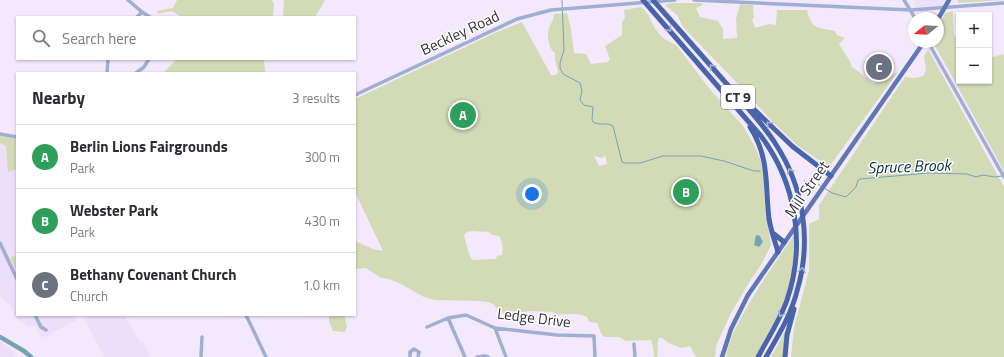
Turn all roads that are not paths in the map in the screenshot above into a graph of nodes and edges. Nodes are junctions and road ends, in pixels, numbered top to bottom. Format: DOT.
graph roads {
  1 [pos="128,0"];
  2 [pos="643,0"];
  3 [pos="653,0"];
  4 [pos="675,0"];
  5 [pos="694,0"];
  6 [pos="904,0"];
  7 [pos="949,0"];
  8 [pos="663,1"];
  9 [pos="1004,3"];
  10 [pos="944,8"];
  11 [pos="910,10"];
  12 [pos="142,12"];
  13 [pos="942,12"];
  14 [pos="139,16"];
  15 [pos="148,16"];
  16 [pos="920,48"];
  17 [pos="931,48"];
  18 [pos="108,60"];
  19 [pos="148,60"];
  20 [pos="107,72"];
  21 [pos="137,72"];
  22 [pos="721,78"];
  23 [pos="356,95"];
  24 [pos="744,116"];
  25 [pos="0,134"];
  26 [pos="16,137"];
  27 [pos="831,176"];
  28 [pos="1004,177"];
  29 [pos="772,232"];
  30 [pos="784,242"];
  31 [pos="0,243"];
  32 [pos="778,252"];
  33 [pos="16,277"];
  34 [pos="798,289"];
  35 [pos="35,316"];
  36 [pos="246,316"];
  37 [pos="448,318"];
  38 [pos="427,327"];
  39 [pos="495,328"];
  40 [pos="46,330"];
  41 [pos="202,337"];
  42 [pos="634,344"];
  43 [pos="265,356"];
  44 [pos="201,357"];
  45 [pos="410,357"];
  46 [pos="418,357"];
  47 [pos="466,357"];
  48 [pos="477,357"];
  49 [pos="488,357"];
  50 [pos="506,357"];
  51 [pos="595,357"];
  52 [pos="635,357"];
  53 [pos="722,357"];
  54 [pos="758,357"];
  55 [pos="766,357"];
  56 [pos="785,357"];
  1 -- 12 [label="street"];
  2 -- 24 [label="highway, CT 9, one-way"];
  22 -- 3 [label="highway, CT 9, one-way"];
  4 -- 8 [label="street, Beckley Road"];
  5 -- 11 [label="street"];
  6 -- 11 [label="street"];
  7 -- 10 [label="main road"];
  8 -- 23 [label="street, Beckley Road"];
  9 -- 10 [label="street"];
  10 -- 11 [label="street"];
  10 -- 13 [label="main road"];
  12 -- 14 [label="street"];
  12 -- 15 [label="street"];
  16 -- 27 [label="main road, Mill Street"];
  17 -- 28 [label="street"];
  18 -- 20 [label="street"];
  19 -- 21 [label="street"];
  27 -- 22 [label="highway, one-way"];
  34 -- 22 [label="highway, CT 9, one-way"];
  24 -- 29 [label="highway"];
  24 -- 54 [label="highway, CT 9, one-way"];
  25 -- 26 [label="street"];
  27 -- 30 [label="main road, Mill Street"];
  29 -- 30 [label="highway"];
  29 -- 32 [label="highway"];
  30 -- 32 [label="main road, Mill Street"];
  31 -- 33 [label="street"];
  32 -- 53 [label="main road, Mill Street"];
  34 -- 55 [label="highway, CT 9"];
  34 -- 56 [label="highway"];
  35 -- 40 [label="street"];
  36 -- 43 [label="street"];
  37 -- 38 [label="street, Ledge Drive"];
  37 -- 39 [label="street, Ledge Drive"];
  37 -- 47 [label="street"];
  39 -- 50 [label="street"];
  39 -- 51 [label="street, Ledge Drive"];
  41 -- 44 [label="street"];
  42 -- 52 [label="street"];
  45 -- 46 [label="street"];
  48 -- 49 [label="street"];
}
